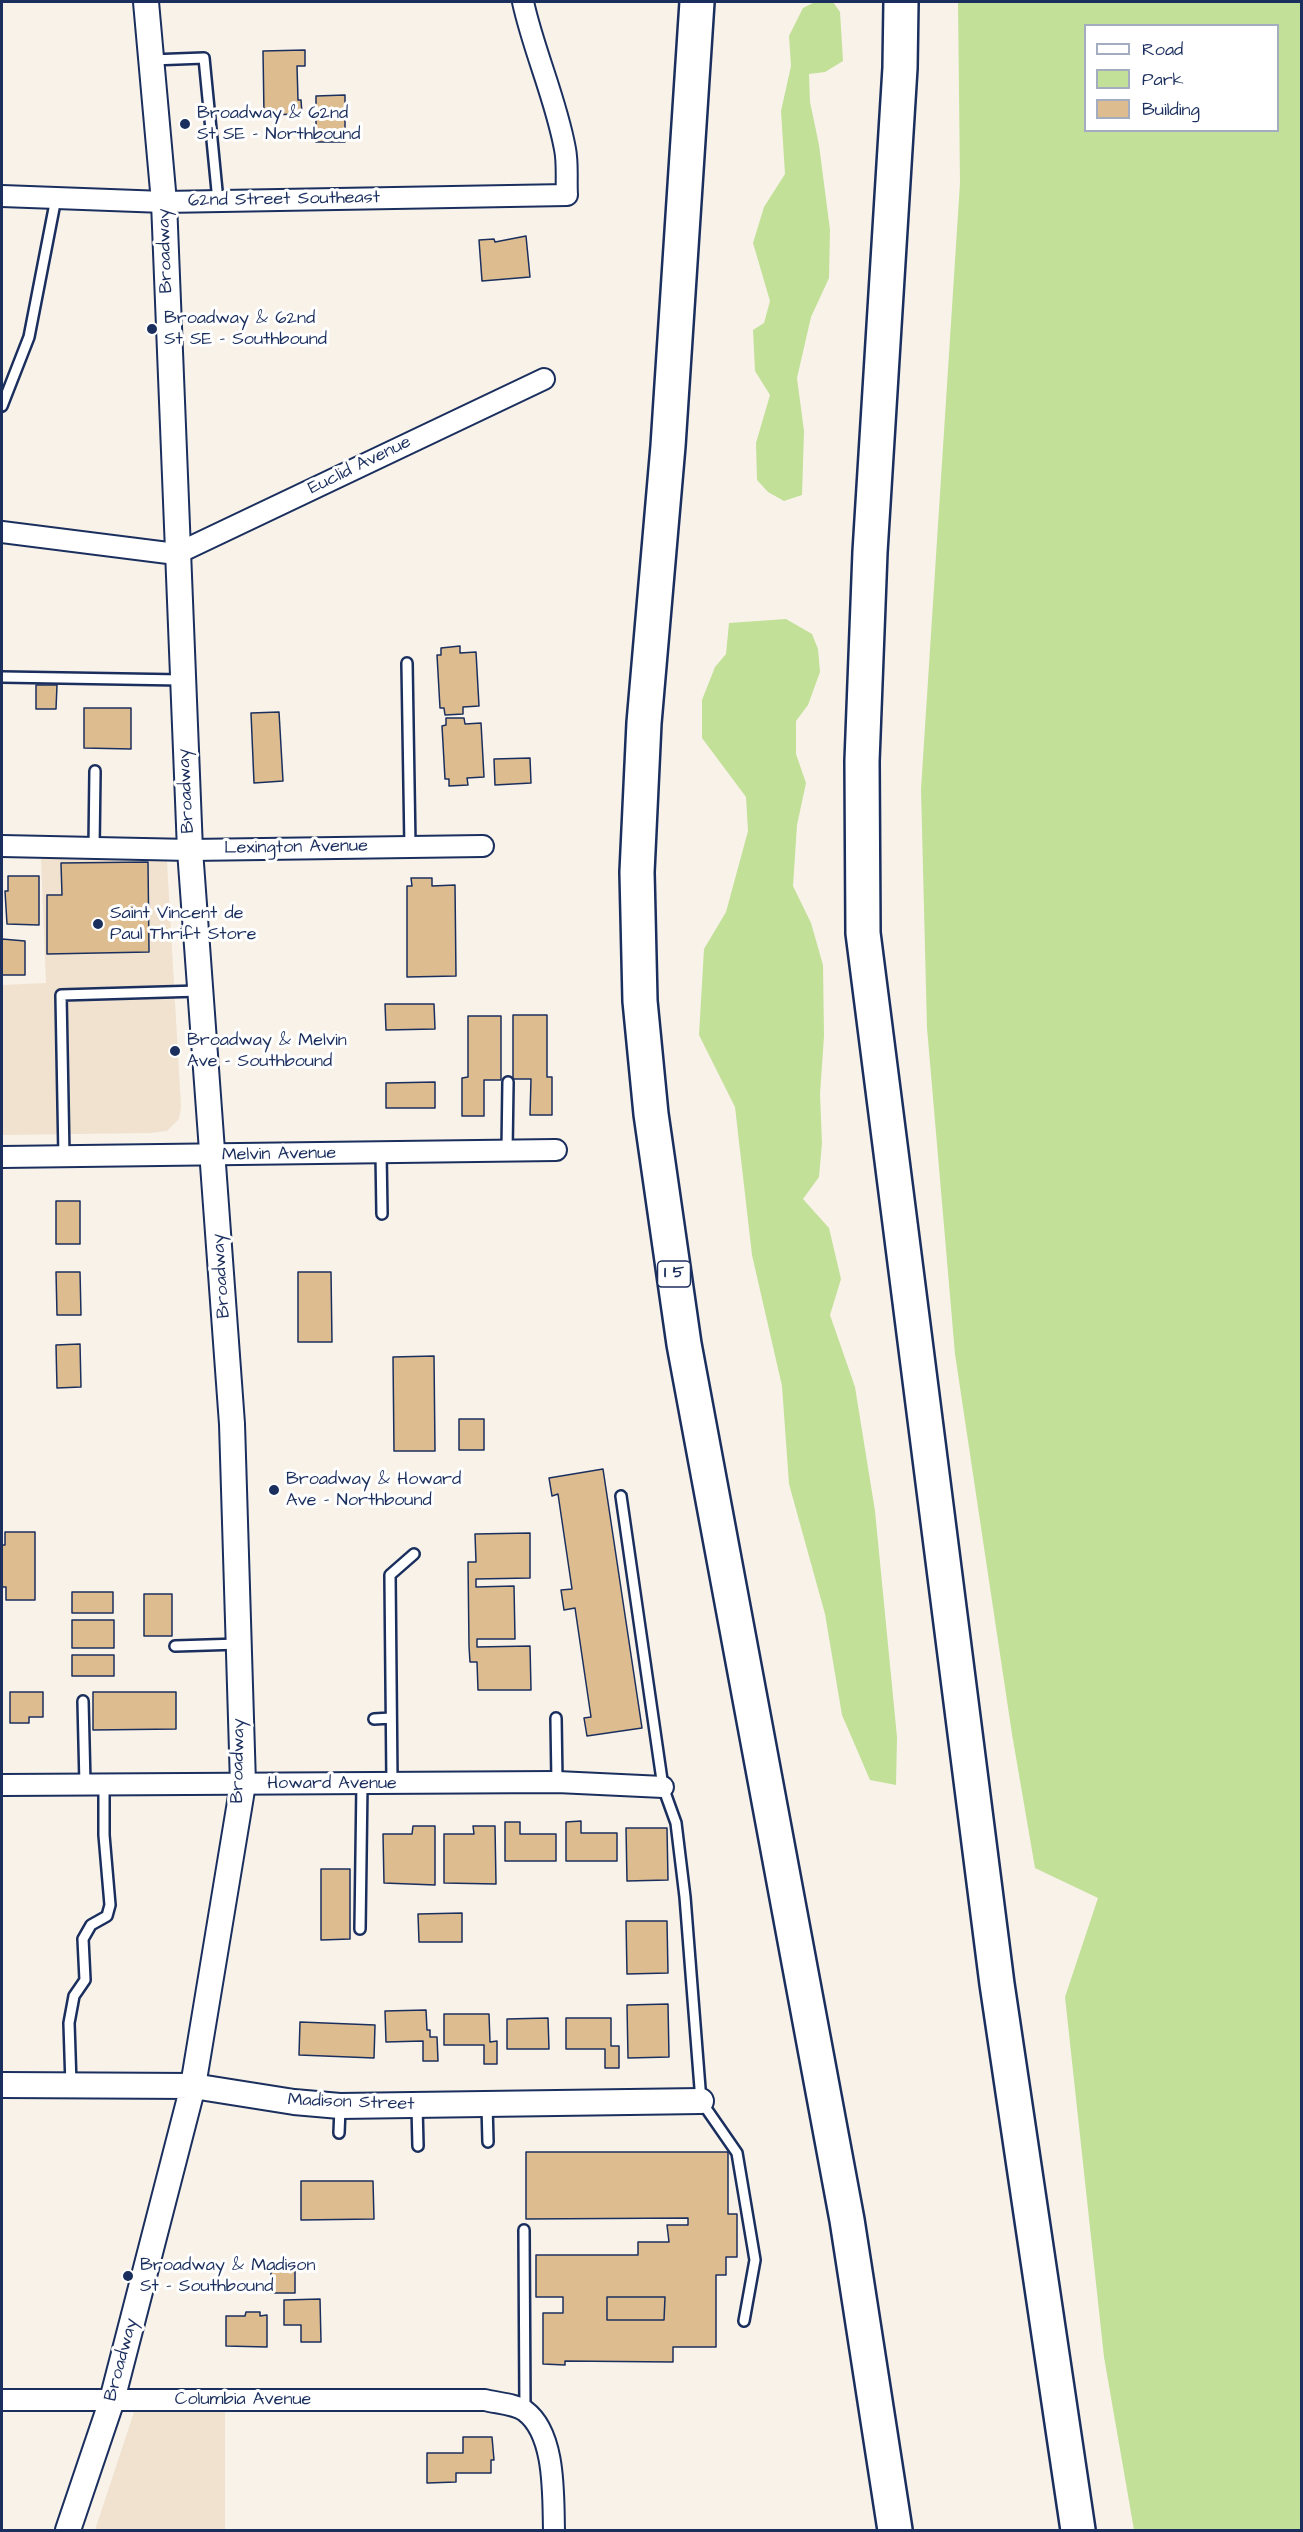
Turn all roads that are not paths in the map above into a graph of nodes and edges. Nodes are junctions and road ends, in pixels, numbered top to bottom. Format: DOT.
graph roads {
  1 [pos="146,2"];
  2 [pos="523,2"];
  3 [pos="697,2"];
  4 [pos="902,2"];
  5 [pos="151,60"];
  6 [pos="2,196"];
  7 [pos="56,198"];
  8 [pos="218,201"];
  9 [pos="164,202"];
  10 [pos="544,379"];
  11 [pos="2,406"];
  12 [pos="2,532"];
  13 [pos="176,554"];
  14 [pos="407,663"];
  15 [pos="2,677"];
  16 [pos="182,681"];
  17 [pos="95,771"];
  18 [pos="2,846"];
  19 [pos="483,846"];
  20 [pos="410,847"];
  21 [pos="94,848"];
  22 [pos="190,850"];
  23 [pos="202,991"];
  24 [pos="508,1082"];
  25 [pos="556,1150"];
  26 [pos="507,1151"];
  27 [pos="381,1153"];
  28 [pos="214,1156"];
  29 [pos="2,1157"];
  30 [pos="64,1157"];
  31 [pos="382,1214"];
  32 [pos="621,1496"];
  33 [pos="414,1554"];
  34 [pos="239,1644"];
  35 [pos="175,1646"];
  36 [pos="83,1701"];
  37 [pos="391,1718"];
  38 [pos="556,1718"];
  39 [pos="374,1719"];
  40 [pos="557,1782"];
  41 [pos="362,1783"];
  42 [pos="392,1783"];
  43 [pos="243,1784"];
  44 [pos="2,1785"];
  45 [pos="95,1785"];
  46 [pos="663,1787"];
  47 [pos="360,1929"];
  48 [pos="2,2085"];
  49 [pos="70,2085"];
  50 [pos="193,2086"];
  51 [pos="701,2101"];
  52 [pos="488,2105"];
  53 [pos="340,2106"];
  54 [pos="417,2106"];
  55 [pos="339,2133"];
  56 [pos="488,2142"];
  57 [pos="418,2146"];
  58 [pos="524,2230"];
  59 [pos="744,2321"];
  60 [pos="2,2400"];
  61 [pos="112,2400"];
  62 [pos="525,2411"];
  63 [pos="68,2530"];
  64 [pos="554,2530"];
  65 [pos="895,2530"];
  66 [pos="1078,2530"];
  1 -- 5 [label="street, Broadway"];
  2 -- 8 [label="street, 62nd Street Southeast"];
  3 -- 65 [label="highway, I 5"];
  4 -- 66 [label="highway"];
  5 -- 8 [label="lane"];
  5 -- 9 [label="street, Broadway"];
  6 -- 7 [label="street, 62nd Street Southeast"];
  7 -- 9 [label="street, 62nd Street Southeast"];
  7 -- 11 [label="lane"];
  8 -- 9 [label="street, 62nd Street Southeast"];
  9 -- 13 [label="street, Broadway"];
  10 -- 13 [label="street, Euclid Avenue"];
  12 -- 13 [label="street"];
  13 -- 16 [label="street, Broadway"];
  14 -- 20 [label="lane"];
  15 -- 16 [label="lane"];
  16 -- 22 [label="street, Broadway"];
  17 -- 21 [label="lane"];
  18 -- 21 [label="street, Lexington Avenue"];
  19 -- 20 [label="street, Lexington Avenue"];
  20 -- 22 [label="street, Lexington Avenue"];
  21 -- 22 [label="street, Lexington Avenue"];
  22 -- 23 [label="street, Broadway"];
  23 -- 28 [label="street, Broadway"];
  23 -- 30 [label="lane"];
  24 -- 26 [label="lane"];
  25 -- 26 [label="street, Melvin Avenue"];
  26 -- 27 [label="street, Melvin Avenue"];
  27 -- 28 [label="street, Melvin Avenue"];
  27 -- 31 [label="lane"];
  28 -- 30 [label="street, Melvin Avenue"];
  28 -- 34 [label="street, Broadway"];
  29 -- 30 [label="street, Melvin Avenue"];
  32 -- 46 [label="lane"];
  33 -- 37 [label="lane"];
  34 -- 35 [label="lane"];
  34 -- 43 [label="street, Broadway"];
  36 -- 45 [label="lane"];
  37 -- 39 [label="lane"];
  37 -- 42 [label="lane"];
  38 -- 40 [label="lane"];
  40 -- 42 [label="street, Howard Avenue"];
  40 -- 46 [label="street, Howard Avenue"];
  41 -- 42 [label="street, Howard Avenue"];
  41 -- 43 [label="street, Howard Avenue"];
  41 -- 47 [label="lane"];
  43 -- 45 [label="street, Howard Avenue"];
  43 -- 50 [label="street, Broadway"];
  44 -- 45 [label="street, Howard Avenue"];
  45 -- 49 [label="lane"];
  46 -- 51 [label="lane"];
  48 -- 49 [label="street, Madison Street"];
  49 -- 50 [label="street, Madison Street"];
  50 -- 53 [label="street, Madison Street"];
  50 -- 61 [label="street, Broadway"];
  51 -- 52 [label="street, Madison Street"];
  51 -- 59 [label="lane"];
  52 -- 54 [label="street, Madison Street"];
  52 -- 56 [label="lane"];
  53 -- 54 [label="street, Madison Street"];
  53 -- 55 [label="lane"];
  54 -- 57 [label="lane"];
  58 -- 62 [label="lane"];
  60 -- 61 [label="street, Columbia Avenue"];
  61 -- 62 [label="street, Columbia Avenue"];
  61 -- 63 [label="street, Broadway"];
  62 -- 64 [label="street"];
}
